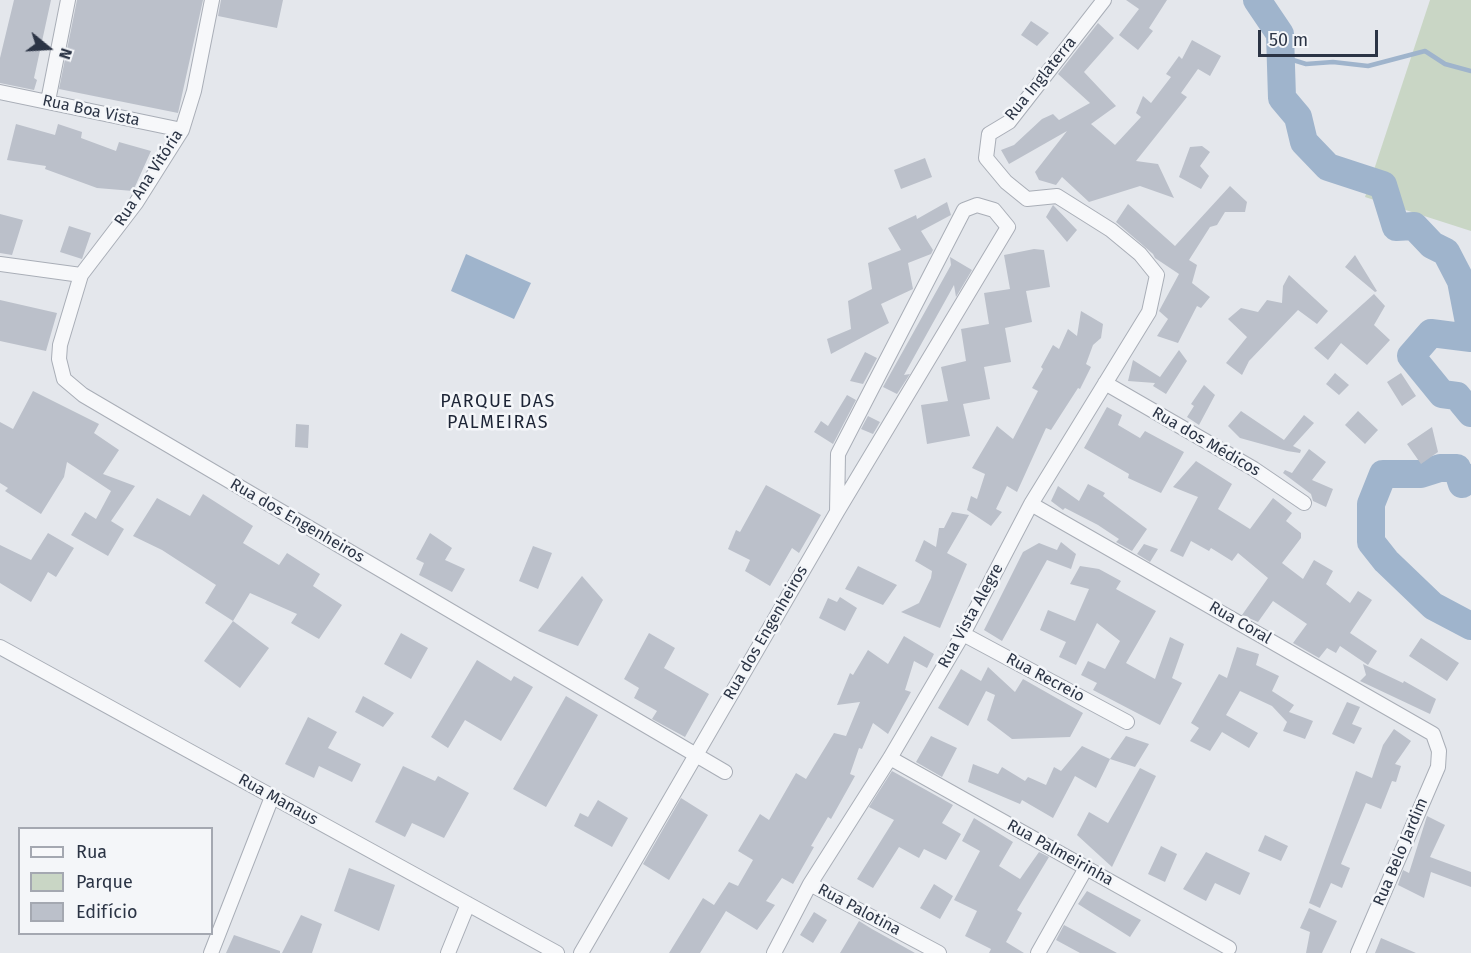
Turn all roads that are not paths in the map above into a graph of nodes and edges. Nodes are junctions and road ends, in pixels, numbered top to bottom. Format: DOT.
graph roads {
  1 [pos="68,0"];
  2 [pos="212,0"];
  3 [pos="1104,0"];
  4 [pos="0,92"];
  5 [pos="48,101"];
  6 [pos="182,130"];
  7 [pos="0,264"];
  8 [pos="81,275"];
  9 [pos="1157,275"];
  10 [pos="1105,383"];
  11 [pos="1304,503"];
  12 [pos="1031,504"];
  13 [pos="837,512"];
  14 [pos="963,634"];
  15 [pos="0,647"];
  16 [pos="1127,722"];
  17 [pos="1439,751"];
  18 [pos="696,754"];
  19 [pos="890,758"];
  20 [pos="725,772"];
  21 [pos="272,796"];
  22 [pos="1086,868"];
  23 [pos="810,884"];
  24 [pos="468,904"];
  25 [pos="1229,948"];
  26 [pos="211,953"];
  27 [pos="448,953"];
  28 [pos="557,953"];
  29 [pos="581,953"];
  30 [pos="774,953"];
  31 [pos="939,953"];
  32 [pos="1038,953"];
  33 [pos="1358,953"];
  1 -- 5 [label="street"];
  2 -- 6 [label="street, Rua Ana Vitória"];
  3 -- 9 [label="street, Rua Inglaterra"];
  4 -- 5 [label="street, Rua Boa Vista"];
  5 -- 6 [label="street, Rua Boa Vista"];
  6 -- 8 [label="street, Rua Ana Vitória"];
  7 -- 8 [label="street"];
  8 -- 18 [label="street, Rua dos Engenheiros"];
  9 -- 10 [label="street, Rua Vista Alegre"];
  10 -- 11 [label="street, Rua dos Médicos"];
  10 -- 12 [label="street, Rua Vista Alegre"];
  12 -- 14 [label="street, Rua Vista Alegre"];
  12 -- 17 [label="street, Rua Coral"];
  13 -- 13 [label="street, Rua dos Engenheiros"];
  13 -- 18 [label="street, Rua dos Engenheiros"];
  14 -- 16 [label="street, Rua Recreio"];
  14 -- 19 [label="street, Rua Vista Alegre"];
  15 -- 21 [label="street, Rua Manaus"];
  17 -- 33 [label="street, Rua Belo Jardim"];
  18 -- 20 [label="street, Rua dos Engenheiros"];
  18 -- 29 [label="street, Rua dos Engenheiros"];
  19 -- 22 [label="street, Rua Palmeirinha"];
  19 -- 23 [label="street, Rua Vista Alegre"];
  21 -- 24 [label="street, Rua Manaus"];
  21 -- 26 [label="street"];
  22 -- 25 [label="street, Rua Palmeirinha"];
  22 -- 32 [label="street"];
  23 -- 30 [label="street, Rua Vista Alegre"];
  23 -- 31 [label="street, Rua Palotina"];
  24 -- 27 [label="street"];
  24 -- 28 [label="street, Rua Manaus"];
}
